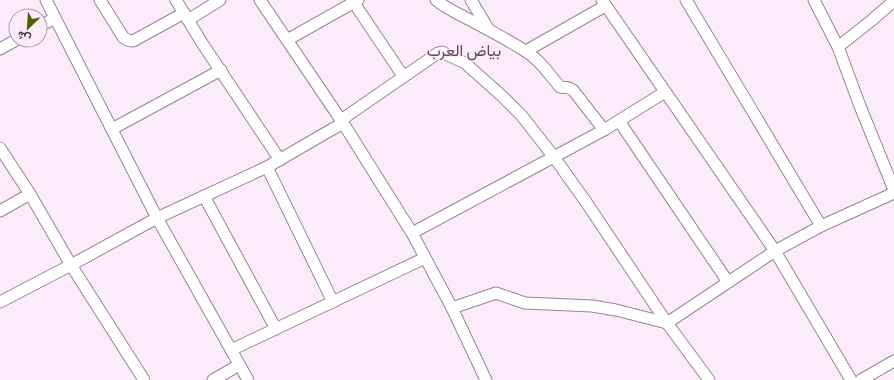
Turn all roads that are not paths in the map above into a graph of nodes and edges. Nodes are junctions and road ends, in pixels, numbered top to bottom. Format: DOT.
graph roads {
  1 [pos="46,0"];
  2 [pos="100,0"];
  3 [pos="176,0"];
  4 [pos="220,0"];
  5 [pos="260,0"];
  6 [pos="436,0"];
  7 [pos="471,0"];
  8 [pos="686,0"];
  9 [pos="814,0"];
  10 [pos="354,1"];
  11 [pos="894,1"];
  12 [pos="603,3"];
  13 [pos="186,17"];
  14 [pos="55,18"];
  15 [pos="48,22"];
  16 [pos="489,30"];
  17 [pos="287,40"];
  18 [pos="838,47"];
  19 [pos="526,51"];
  20 [pos="221,70"];
  21 [pos="403,76"];
  22 [pos="665,92"];
  23 [pos="342,121"];
  24 [pos="619,121"];
  25 [pos="112,129"];
  26 [pos="604,130"];
  27 [pos="0,148"];
  28 [pos="554,157"];
  29 [pos="280,160"];
  30 [pos="267,167"];
  31 [pos="894,190"];
  32 [pos="894,193"];
  33 [pos="30,194"];
  34 [pos="204,196"];
  35 [pos="0,211"];
  36 [pos="157,218"];
  37 [pos="821,226"];
  38 [pos="412,233"];
  39 [pos="775,251"];
  40 [pos="425,258"];
  41 [pos="71,265"];
  42 [pos="728,282"];
  43 [pos="0,302"];
  44 [pos="333,302"];
  45 [pos="452,308"];
  46 [pos="667,323"];
  47 [pos="276,329"];
  48 [pos="232,350"];
  49 [pos="894,361"];
  50 [pos="239,365"];
  51 [pos="144,380"];
  52 [pos="213,380"];
  53 [pos="248,380"];
  54 [pos="486,380"];
  55 [pos="709,380"];
  56 [pos="851,380"];
  57 [pos="861,380"];
  1 -- 14 [label="street"];
  2 -- 13 [label="street"];
  3 -- 13 [label="street"];
  4 -- 13 [label="street"];
  5 -- 17 [label="street"];
  6 -- 16 [label="street"];
  7 -- 16 [label="street"];
  8 -- 37 [label="street"];
  9 -- 18 [label="street"];
  10 -- 17 [label="street"];
  10 -- 21 [label="street"];
  11 -- 18 [label="street"];
  12 -- 19 [label="street"];
  12 -- 22 [label="street"];
  13 -- 20 [label="street"];
  14 -- 15 [label="street"];
  14 -- 25 [label="street"];
  16 -- 19 [label="street"];
  17 -- 23 [label="street"];
  18 -- 31 [label="street"];
  19 -- 26 [label="street"];
  20 -- 25 [label="street"];
  20 -- 29 [label="street"];
  21 -- 23 [label="street"];
  21 -- 28 [label="street"];
  22 -- 24 [label="street"];
  22 -- 39 [label="street"];
  23 -- 29 [label="street"];
  23 -- 38 [label="street"];
  24 -- 26 [label="street"];
  24 -- 42 [label="street"];
  25 -- 36 [label="street"];
  26 -- 28 [label="street"];
  27 -- 33 [label="street"];
  28 -- 38 [label="street"];
  28 -- 46 [label="street"];
  29 -- 30 [label="street"];
  30 -- 34 [label="street"];
  30 -- 44 [label="street"];
  32 -- 37 [label="street"];
  33 -- 35 [label="street"];
  33 -- 41 [label="street"];
  34 -- 36 [label="street"];
  34 -- 47 [label="street"];
  36 -- 41 [label="street"];
  36 -- 48 [label="street"];
  37 -- 39 [label="street"];
  38 -- 40 [label="street"];
  39 -- 42 [label="street"];
  39 -- 56 [label="street"];
  40 -- 44 [label="street"];
  40 -- 45 [label="street"];
  41 -- 43 [label="street"];
  41 -- 51 [label="street"];
  42 -- 46 [label="street"];
  44 -- 47 [label="street"];
  45 -- 46 [label="street"];
  45 -- 54 [label="street"];
  46 -- 55 [label="street"];
  47 -- 48 [label="street"];
  48 -- 50 [label="street"];
  49 -- 57 [label="street"];
  50 -- 52 [label="street"];
  50 -- 53 [label="street"];
}
